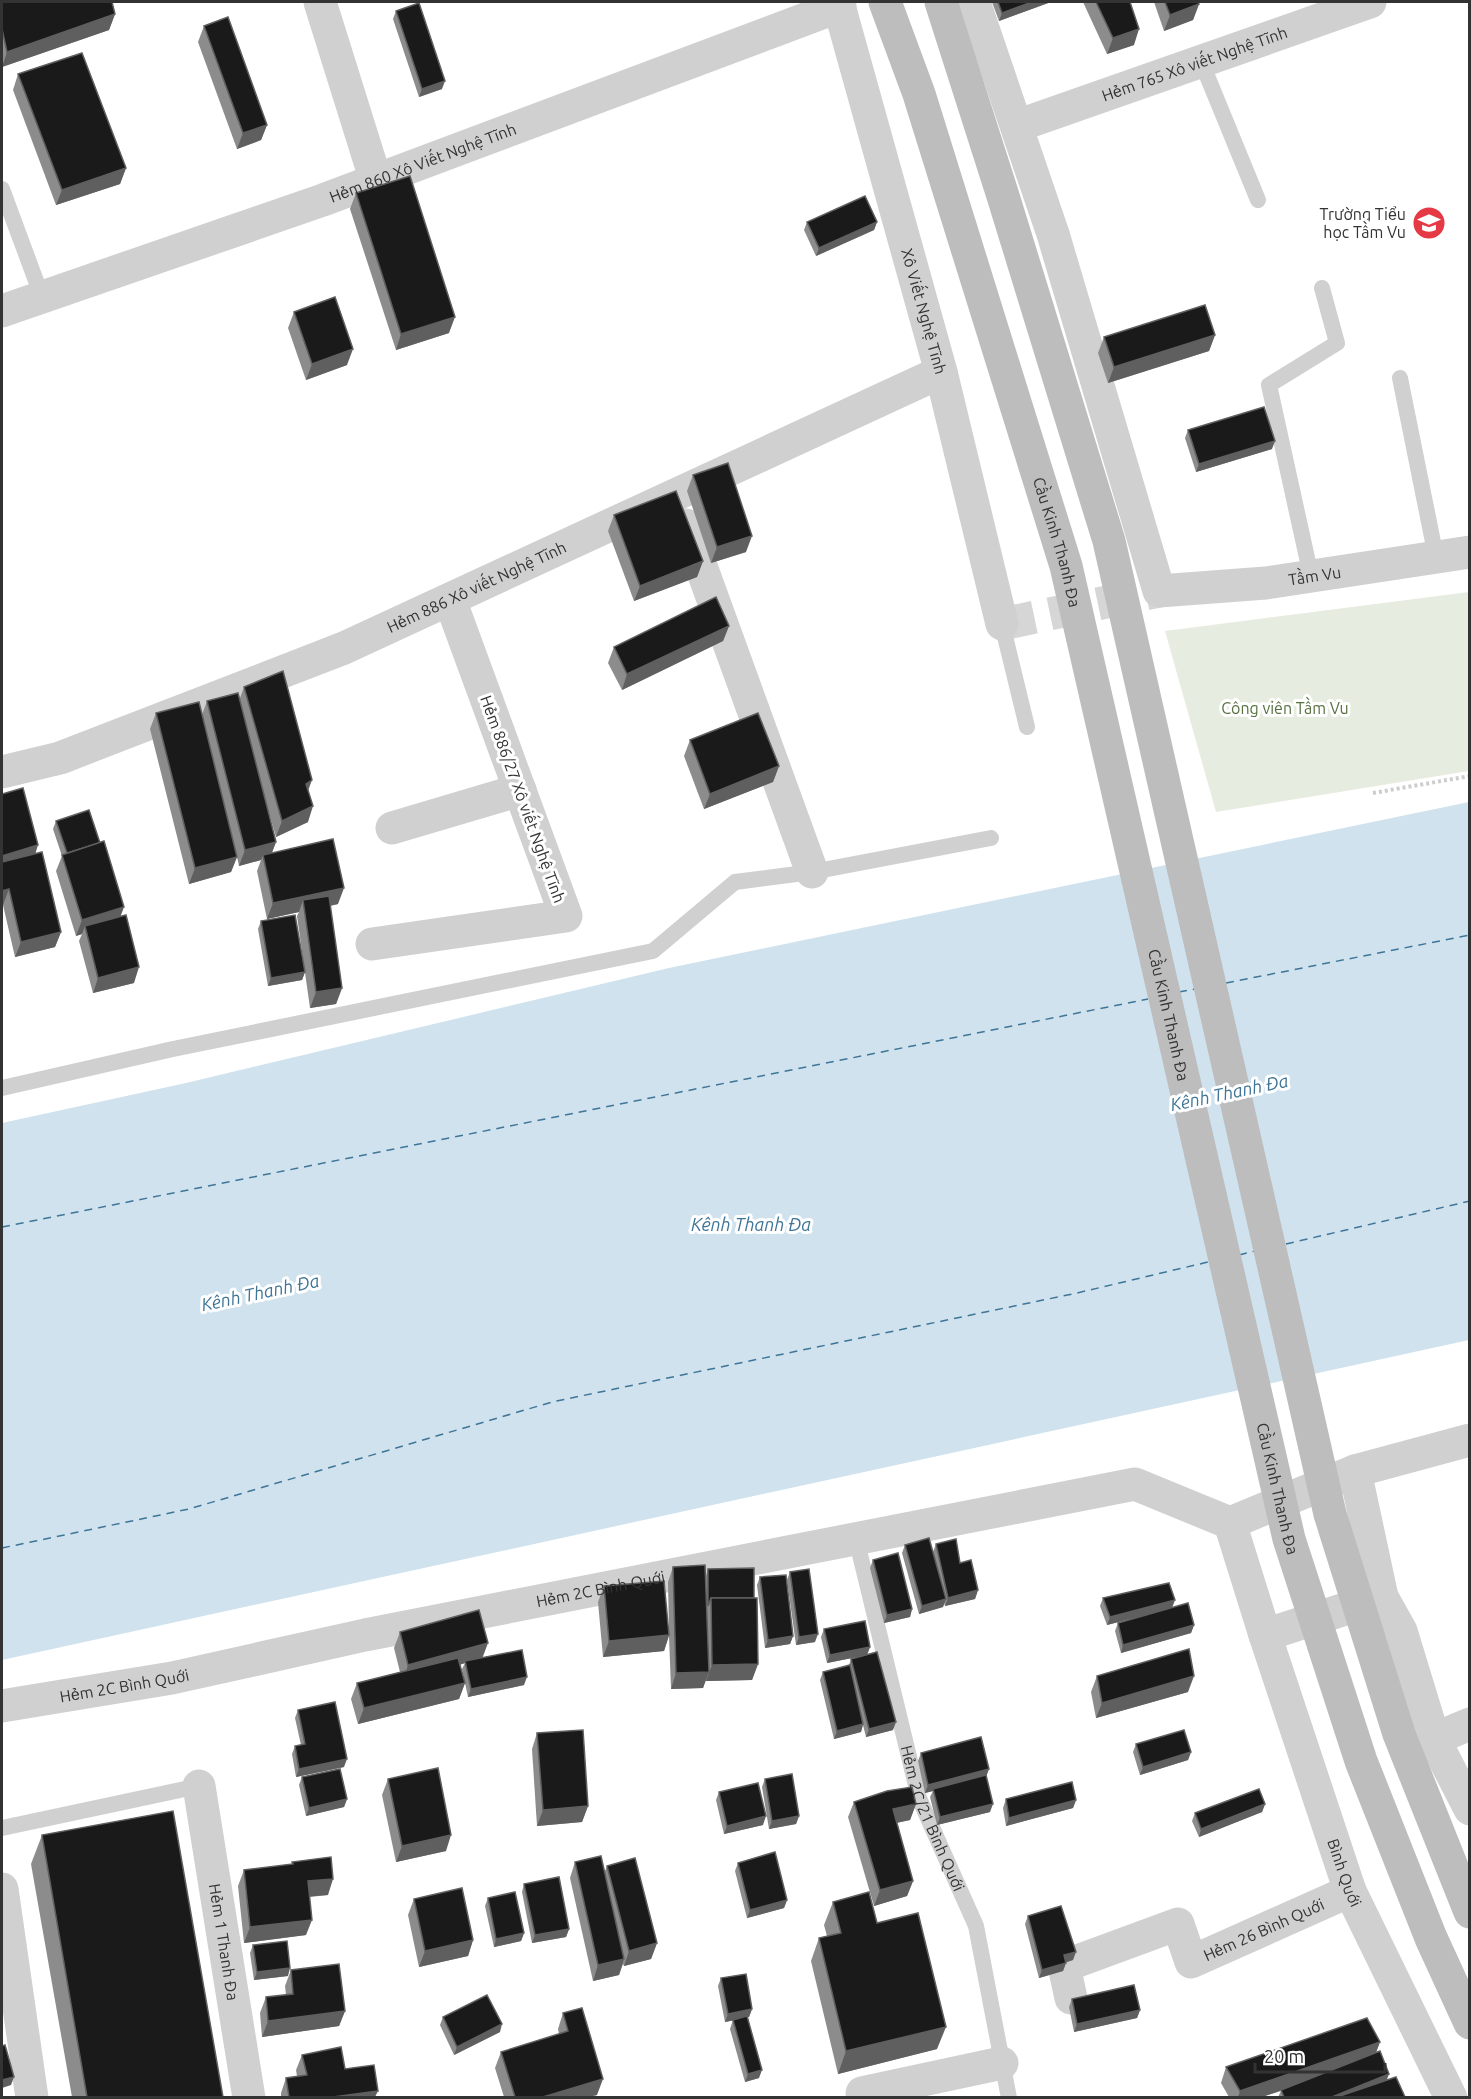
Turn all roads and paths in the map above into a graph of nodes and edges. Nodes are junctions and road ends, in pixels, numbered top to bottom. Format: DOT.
graph roads {
  1 [pos="321,2"];
  2 [pos="885,2"];
  3 [pos="941,2"];
  4 [pos="974,2"];
  5 [pos="1370,2"];
  6 [pos="839,4"];
  7 [pos="1201,61"];
  8 [pos="1017,126"];
  9 [pos="376,180"];
  10 [pos="2,189"];
  11 [pos="1258,200"];
  12 [pos="1322,288"];
  13 [pos="42,297"];
  14 [pos="2,311"];
  15 [pos="941,372"];
  16 [pos="1400,378"];
  17 [pos="675,495"];
  18 [pos="1470,552"];
  19 [pos="1436,557"];
  20 [pos="1311,576"];
  21 [pos="450,600"];
  22 [pos="1002,624"];
  23 [pos="1027,727"];
  24 [pos="2,772"];
  25 [pos="1470,776"];
  26 [pos="520,790"];
  27 [pos="1373,793"];
  28 [pos="392,828"];
  29 [pos="991,838"];
  30 [pos="812,872"];
  31 [pos="372,944"];
  32 [pos="2,1088"];
  33 [pos="1470,1440"];
  34 [pos="1355,1471"];
  35 [pos="1230,1523"];
  36 [pos="856,1538"];
  37 [pos="1382,1597"];
  38 [pos="1265,1635"];
  39 [pos="2,1706"];
  40 [pos="1470,1724"];
  41 [pos="1434,1739"];
  42 [pos="199,1786"];
  43 [pos="1470,1809"];
  44 [pos="2,1828"];
  45 [pos="2,1889"];
  46 [pos="1350,1891"];
  47 [pos="1470,1912"];
  48 [pos="1071,1998"];
  49 [pos="1470,2023"];
  50 [pos="13,2046"];
  51 [pos="1002,2063"];
  52 [pos="857,2096"];
  53 [pos="32,2097"];
  54 [pos="249,2097"];
  55 [pos="1009,2097"];
  56 [pos="1451,2097"];
  1 -- 9 [label="street"];
  2 -- 49 [label="main road, Cầu Kinh Thanh Đa, bridge"];
  3 -- 47 [label="main road, bridge"];
  4 -- 8 [label="street"];
  5 -- 7 [label="street, Hẻm 765 Xô viết Nghệ Tĩnh"];
  6 -- 9 [label="street, Hẻm 860 Xô Viết Nghệ Tĩnh"];
  6 -- 15 [label="street, Xô Viết Nghệ Tĩnh"];
  7 -- 8 [label="street, Hẻm 765 Xô viết Nghệ Tĩnh"];
  7 -- 11 [label="lane"];
  8 -- 20 [label="street, Tầm Vu"];
  9 -- 13 [label="street, Hẻm 860 Xô Viết Nghệ Tĩnh"];
  10 -- 13 [label="lane"];
  12 -- 20 [label="lane"];
  13 -- 14 [label="street, Hẻm 860 Xô Viết Nghệ Tĩnh"];
  15 -- 17 [label="street, Hẻm 886 Xô viết Nghệ Tĩnh"];
  15 -- 22 [label="street, Xô Viết Nghệ Tĩnh"];
  16 -- 19 [label="lane"];
  17 -- 21 [label="street, Hẻm 886 Xô viết Nghệ Tĩnh"];
  17 -- 30 [label="street"];
  18 -- 19 [label="street, Tầm Vu"];
  19 -- 20 [label="street, Tầm Vu"];
  21 -- 24 [label="street, Hẻm 886 Xô viết Nghệ Tĩnh"];
  21 -- 26 [label="street, Hẻm 886/27 Xô viết Nghệ Tĩnh"];
  22 -- 23 [label="lane"];
  25 -- 27 [label="path"];
  26 -- 28 [label="street"];
  26 -- 31 [label="street, Hẻm 886/27 Xô viết Nghệ Tĩnh"];
  29 -- 30 [label="lane"];
  30 -- 32 [label="lane"];
  33 -- 34 [label="street"];
  34 -- 35 [label="street"];
  34 -- 37 [label="street"];
  35 -- 36 [label="street, Hẻm 2C Bình Quới"];
  35 -- 38 [label="street, Bình Quới"];
  36 -- 39 [label="street, Hẻm 2C Bình Quới"];
  36 -- 51 [label="lane, Hẻm 2C/21 Bình Quới"];
  37 -- 38 [label="street"];
  37 -- 41 [label="street"];
  38 -- 46 [label="street, Bình Quới"];
  40 -- 41 [label="street"];
  41 -- 43 [label="street"];
  42 -- 44 [label="lane"];
  42 -- 54 [label="street, Hẻm 1 Thanh Đa"];
  45 -- 50 [label="street"];
  46 -- 48 [label="street, Hẻm 26 Bình Quới"];
  46 -- 56 [label="street, Bình Quới"];
  50 -- 53 [label="street"];
  51 -- 52 [label="street"];
  51 -- 55 [label="lane, Hẻm 2C/21 Bình Quới"];
}
